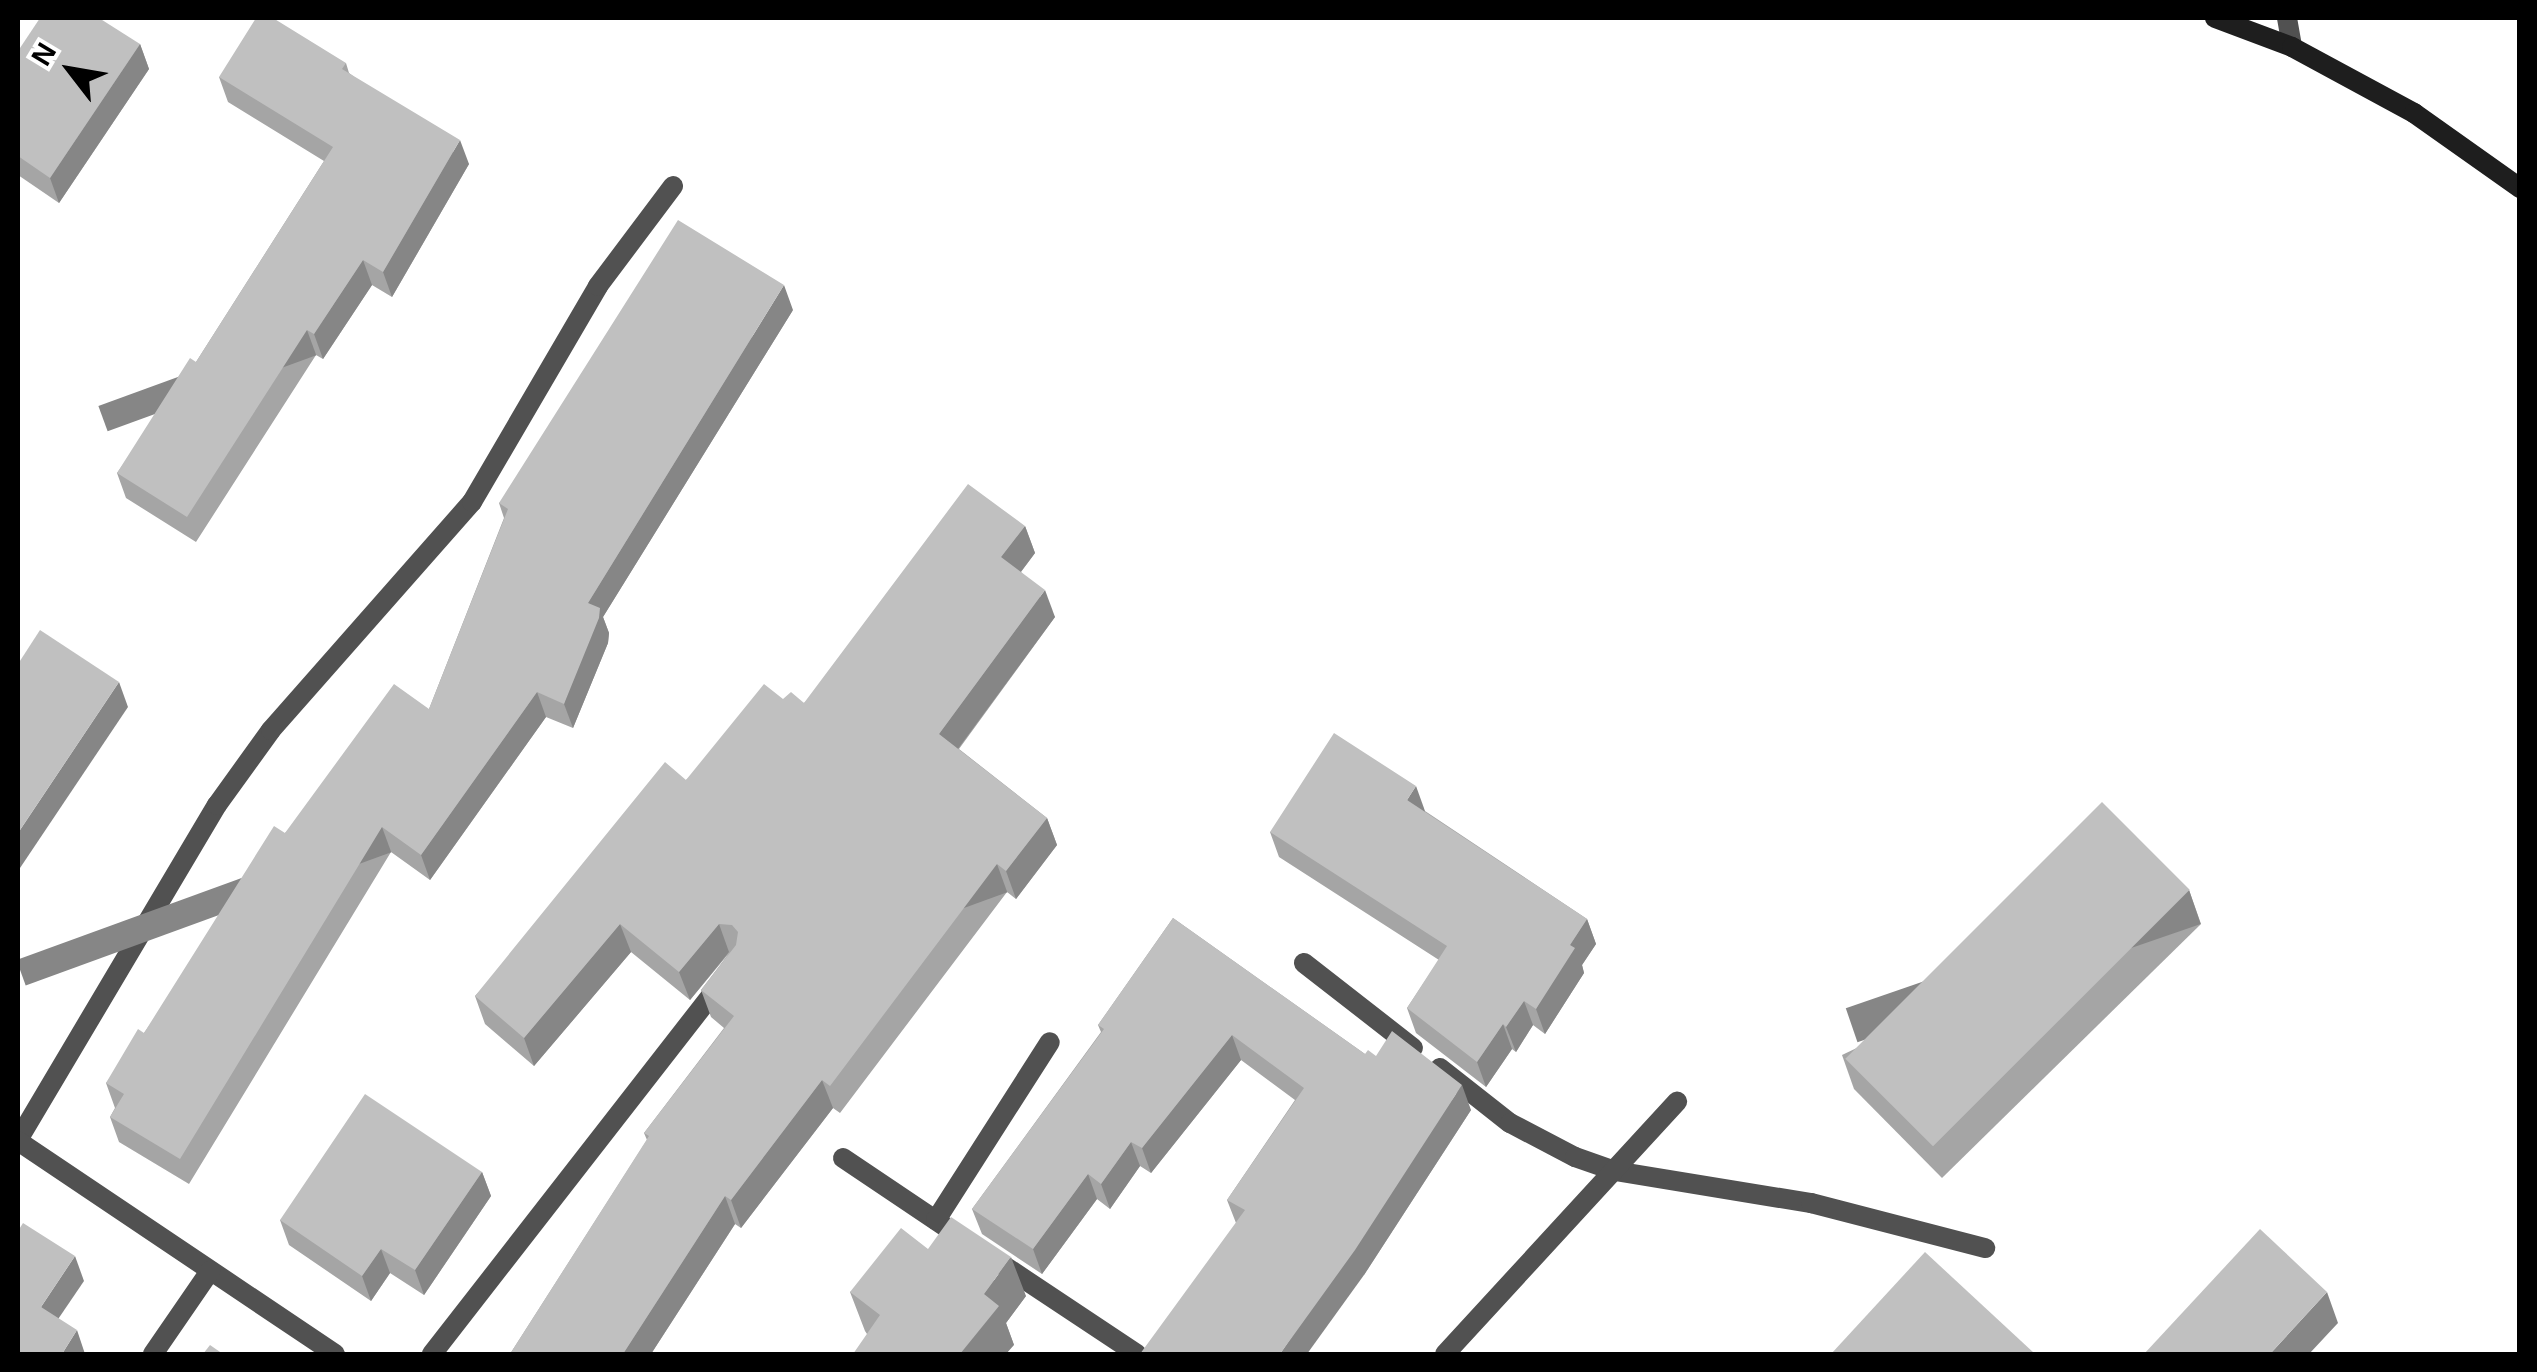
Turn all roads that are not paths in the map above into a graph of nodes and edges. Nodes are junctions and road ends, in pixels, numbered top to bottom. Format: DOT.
graph roads {
  1 [pos="2215,18"];
  2 [pos="2288,18"];
  3 [pos="2292,48"];
  4 [pos="673,186"];
  5 [pos="2520,188"];
  6 [pos="735,964"];
  7 [pos="1304,964"];
  8 [pos="1050,1042"];
  9 [pos="1677,1102"];
  10 [pos="18,1140"];
  11 [pos="843,1158"];
  12 [pos="1615,1171"];
  13 [pos="936,1220"];
  14 [pos="1985,1248"];
  15 [pos="210,1271"];
  16 [pos="153,1354"];
  17 [pos="335,1354"];
  18 [pos="432,1354"];
  19 [pos="1137,1354"];
  20 [pos="1445,1354"];
  1 -- 3 [label="street"];
  2 -- 3 [label="street"];
  3 -- 5 [label="street"];
  4 -- 10 [label="street"];
  6 -- 18 [label="street"];
  7 -- 12 [label="street"];
  8 -- 13 [label="street"];
  9 -- 12 [label="street"];
  10 -- 15 [label="street"];
  11 -- 13 [label="street"];
  12 -- 14 [label="street"];
  12 -- 20 [label="street"];
  13 -- 19 [label="street"];
  15 -- 16 [label="street"];
  15 -- 17 [label="street"];
}
